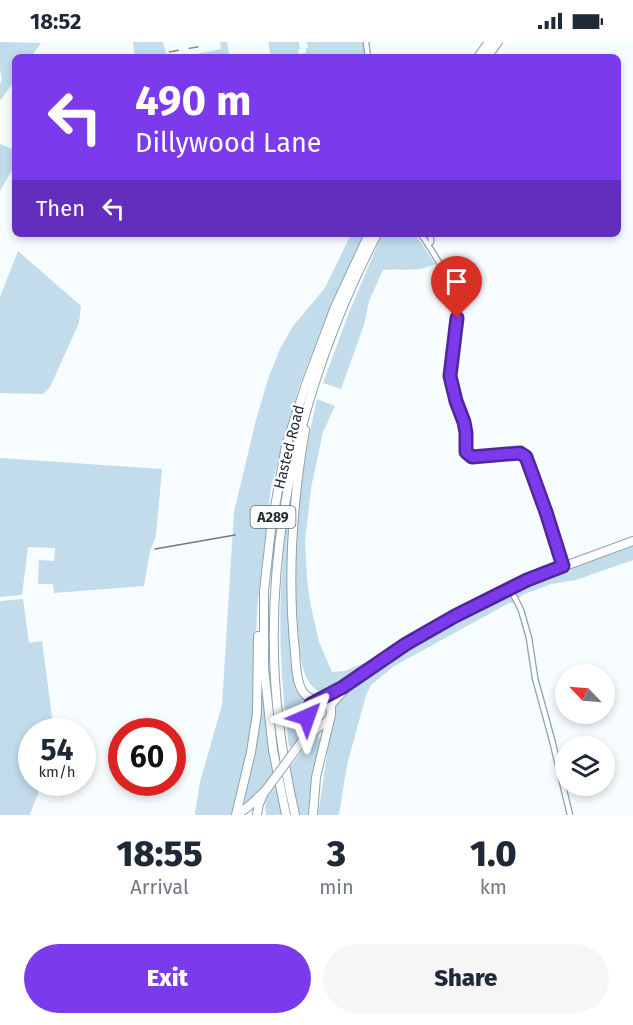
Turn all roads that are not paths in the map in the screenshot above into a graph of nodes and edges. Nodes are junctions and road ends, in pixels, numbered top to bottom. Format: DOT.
graph roads {
  1 [pos="368,237"];
  2 [pos="376,237"];
  3 [pos="422,237"];
  4 [pos="430,237"];
  5 [pos="428,245"];
  6 [pos="312,390"];
  7 [pos="286,446"];
  8 [pos="633,541"];
  9 [pos="563,566"];
  10 [pos="510,588"];
  11 [pos="353,680"];
  12 [pos="317,702"];
  13 [pos="330,712"];
  14 [pos="308,720"];
  15 [pos="320,726"];
  16 [pos="297,748"];
  17 [pos="266,790"];
  18 [pos="245,809"];
  19 [pos="258,814"];
  20 [pos="237,815"];
  21 [pos="286,815"];
  22 [pos="295,815"];
  23 [pos="313,815"];
  24 [pos="570,815"];
  1 -- 7 [label="main road, Hasted Road / A289"];
  2 -- 6 [label="main road, Hasted Road / A289"];
  3 -- 5 [label="street"];
  4 -- 5 [label="street"];
  5 -- 9 [label="street"];
  6 -- 12 [label="main road, A289"];
  6 -- 22 [label="main road, Hasted Road / A289"];
  7 -- 20 [label="main road, A289"];
  7 -- 21 [label="main road, Hasted Road / A289"];
  8 -- 9 [label="main road"];
  9 -- 10 [label="main road"];
  10 -- 11 [label="main road"];
  10 -- 24 [label="street"];
  11 -- 12 [label="main road"];
  11 -- 13 [label="main road"];
  12 -- 13 [label="main road"];
  12 -- 14 [label="main road"];
  13 -- 15 [label="main road"];
  13 -- 23 [label="main road"];
  14 -- 15 [label="main road"];
  14 -- 16 [label="main road"];
  15 -- 16 [label="main road"];
  16 -- 17 [label="main road, bridge"];
  17 -- 18 [label="main road"];
  17 -- 19 [label="main road"];
  18 -- 19 [label="main road"];
  18 -- 20 [label="main road"];
}
